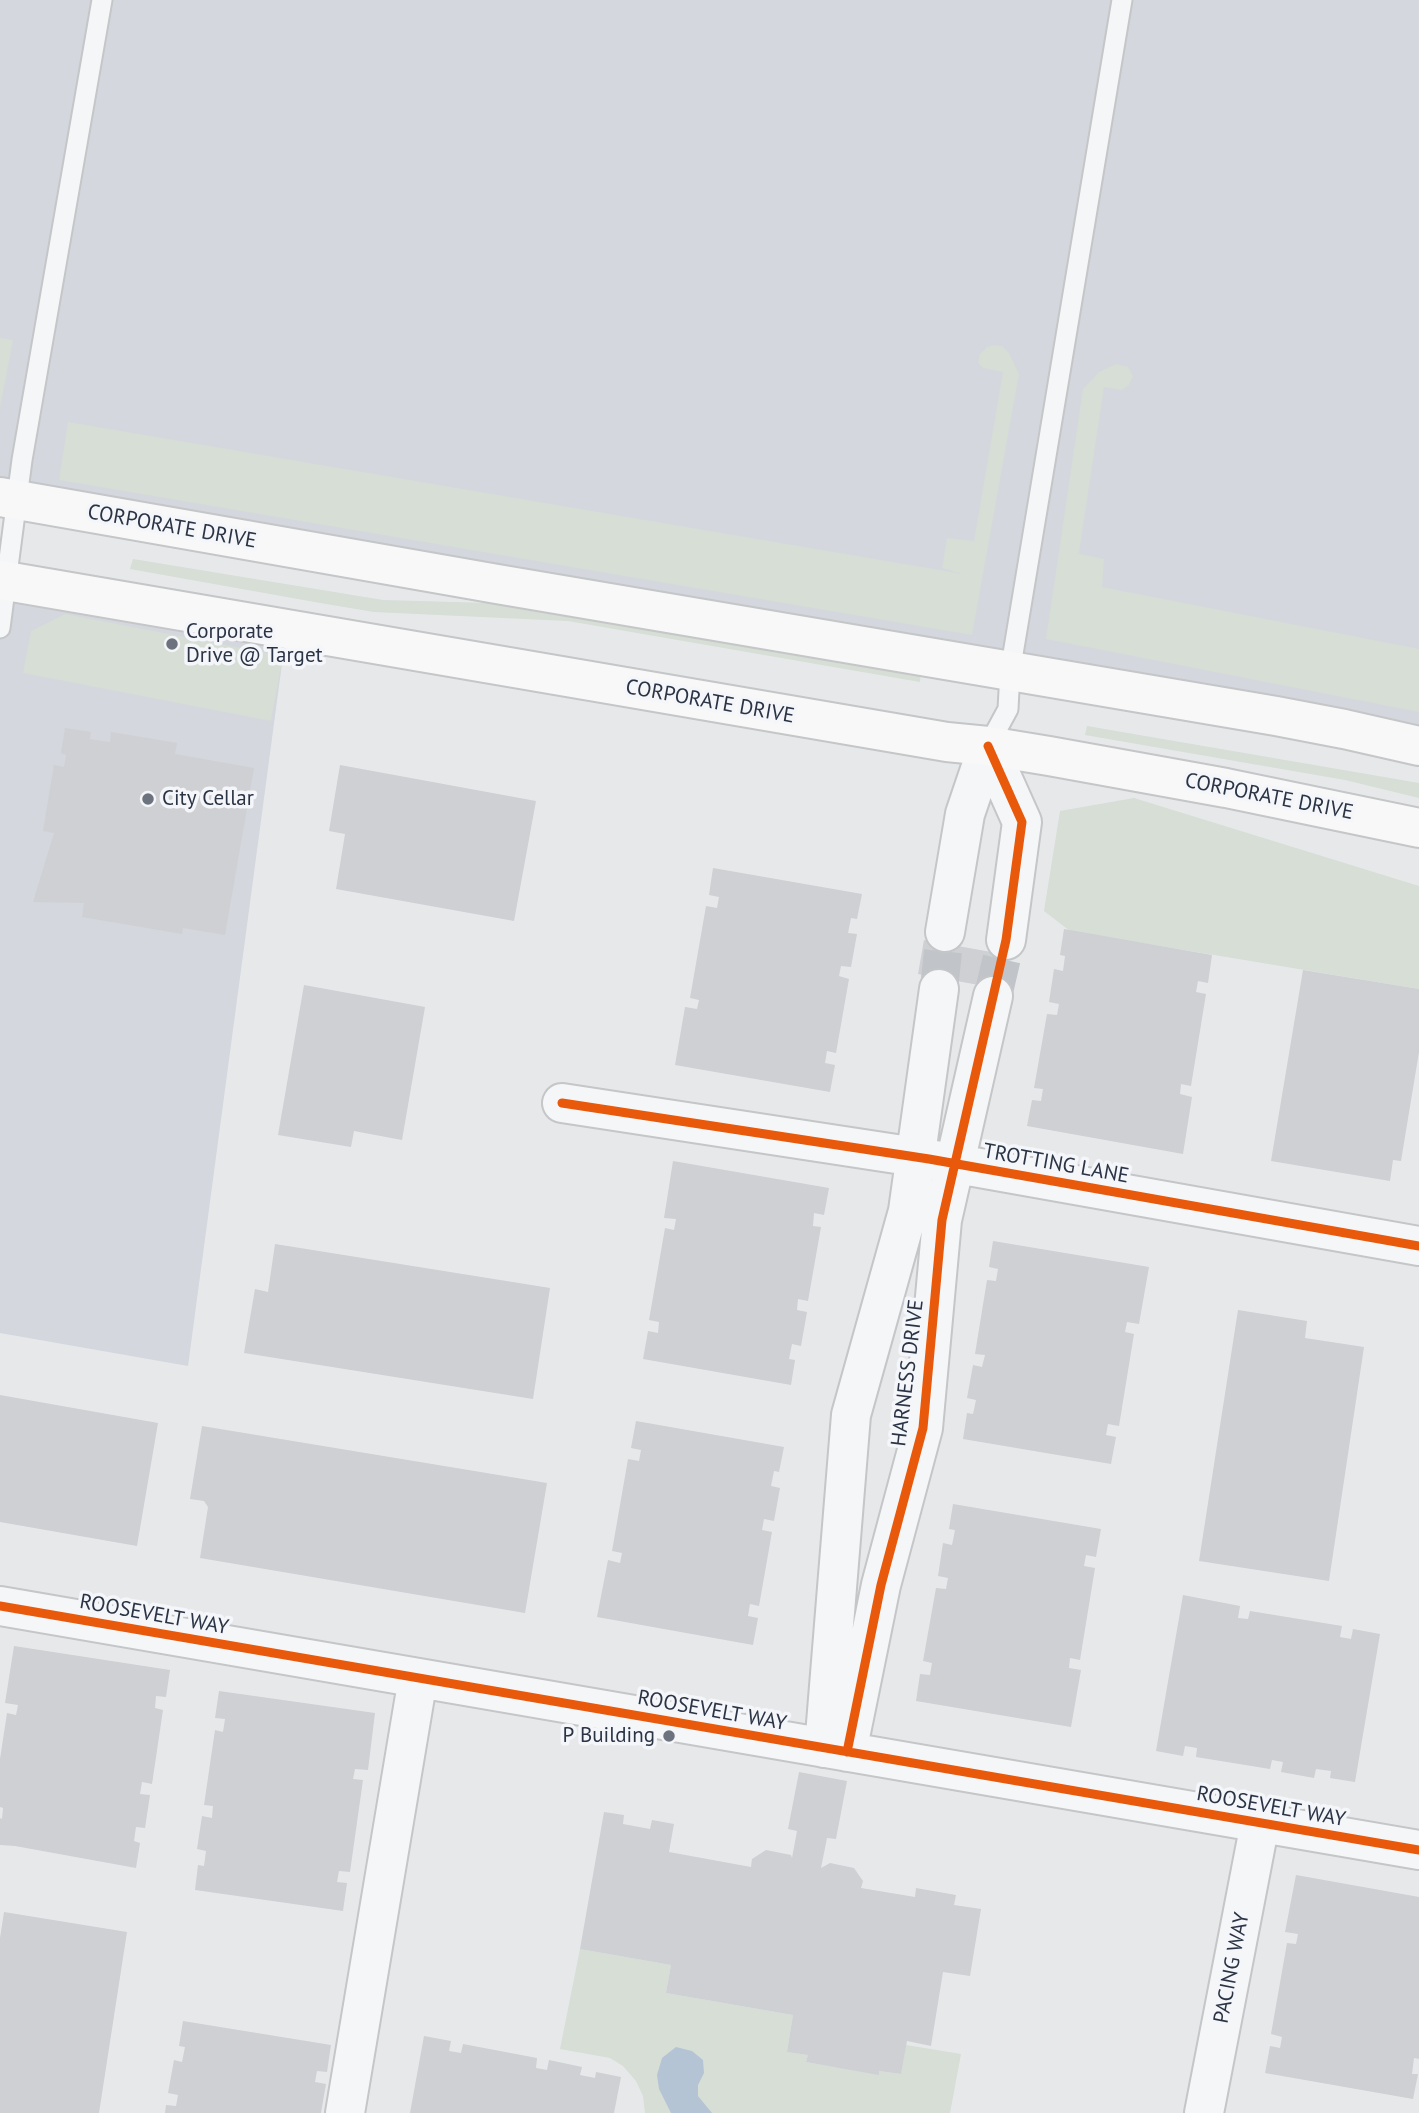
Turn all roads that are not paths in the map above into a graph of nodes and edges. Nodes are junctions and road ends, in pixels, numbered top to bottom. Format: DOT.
graph roads {
  1 [pos="102,0"];
  2 [pos="1122,0"];
  3 [pos="9,499"];
  4 [pos="4,580"];
  5 [pos="0,628"];
  6 [pos="1010,672"];
  7 [pos="988,746"];
  8 [pos="1419,746"];
  9 [pos="1419,828"];
  10 [pos="945,932"];
  11 [pos="1006,940"];
  12 [pos="992,996"];
  13 [pos="984,1032"];
  14 [pos="562,1103"];
  15 [pos="916,1158"];
  16 [pos="954,1164"];
  17 [pos="1419,1246"];
  18 [pos="0,1606"];
  19 [pos="418,1678"];
  20 [pos="835,1750"];
  21 [pos="1260,1823"];
  22 [pos="1419,1850"];
  23 [pos="345,2113"];
  24 [pos="1204,2113"];
  1 -- 3 [label="lane"];
  2 -- 6 [label="lane"];
  3 -- 4 [label="lane"];
  3 -- 6 [label="main road, CORPORATE DRIVE"];
  4 -- 5 [label="lane"];
  4 -- 7 [label="main road, CORPORATE DRIVE"];
  6 -- 7 [label="lane"];
  6 -- 8 [label="main road, CORPORATE DRIVE"];
  7 -- 9 [label="main road, CORPORATE DRIVE"];
  7 -- 10 [label="street"];
  7 -- 11 [label="street"];
  12 -- 13 [label="street, HARNESS DRIVE"];
  13 -- 15 [label="street, HARNESS DRIVE"];
  13 -- 16 [label="street, HARNESS DRIVE"];
  14 -- 15 [label="street, TROTTING LANE"];
  15 -- 16 [label="street, TROTTING LANE"];
  15 -- 20 [label="street, HARNESS DRIVE"];
  16 -- 17 [label="street, TROTTING LANE"];
  16 -- 20 [label="street, HARNESS DRIVE"];
  18 -- 19 [label="street, ROOSEVELT WAY"];
  19 -- 20 [label="street, ROOSEVELT WAY"];
  19 -- 23 [label="street"];
  20 -- 21 [label="street, ROOSEVELT WAY"];
  21 -- 22 [label="street, ROOSEVELT WAY"];
  21 -- 24 [label="street, PACING WAY"];
}
